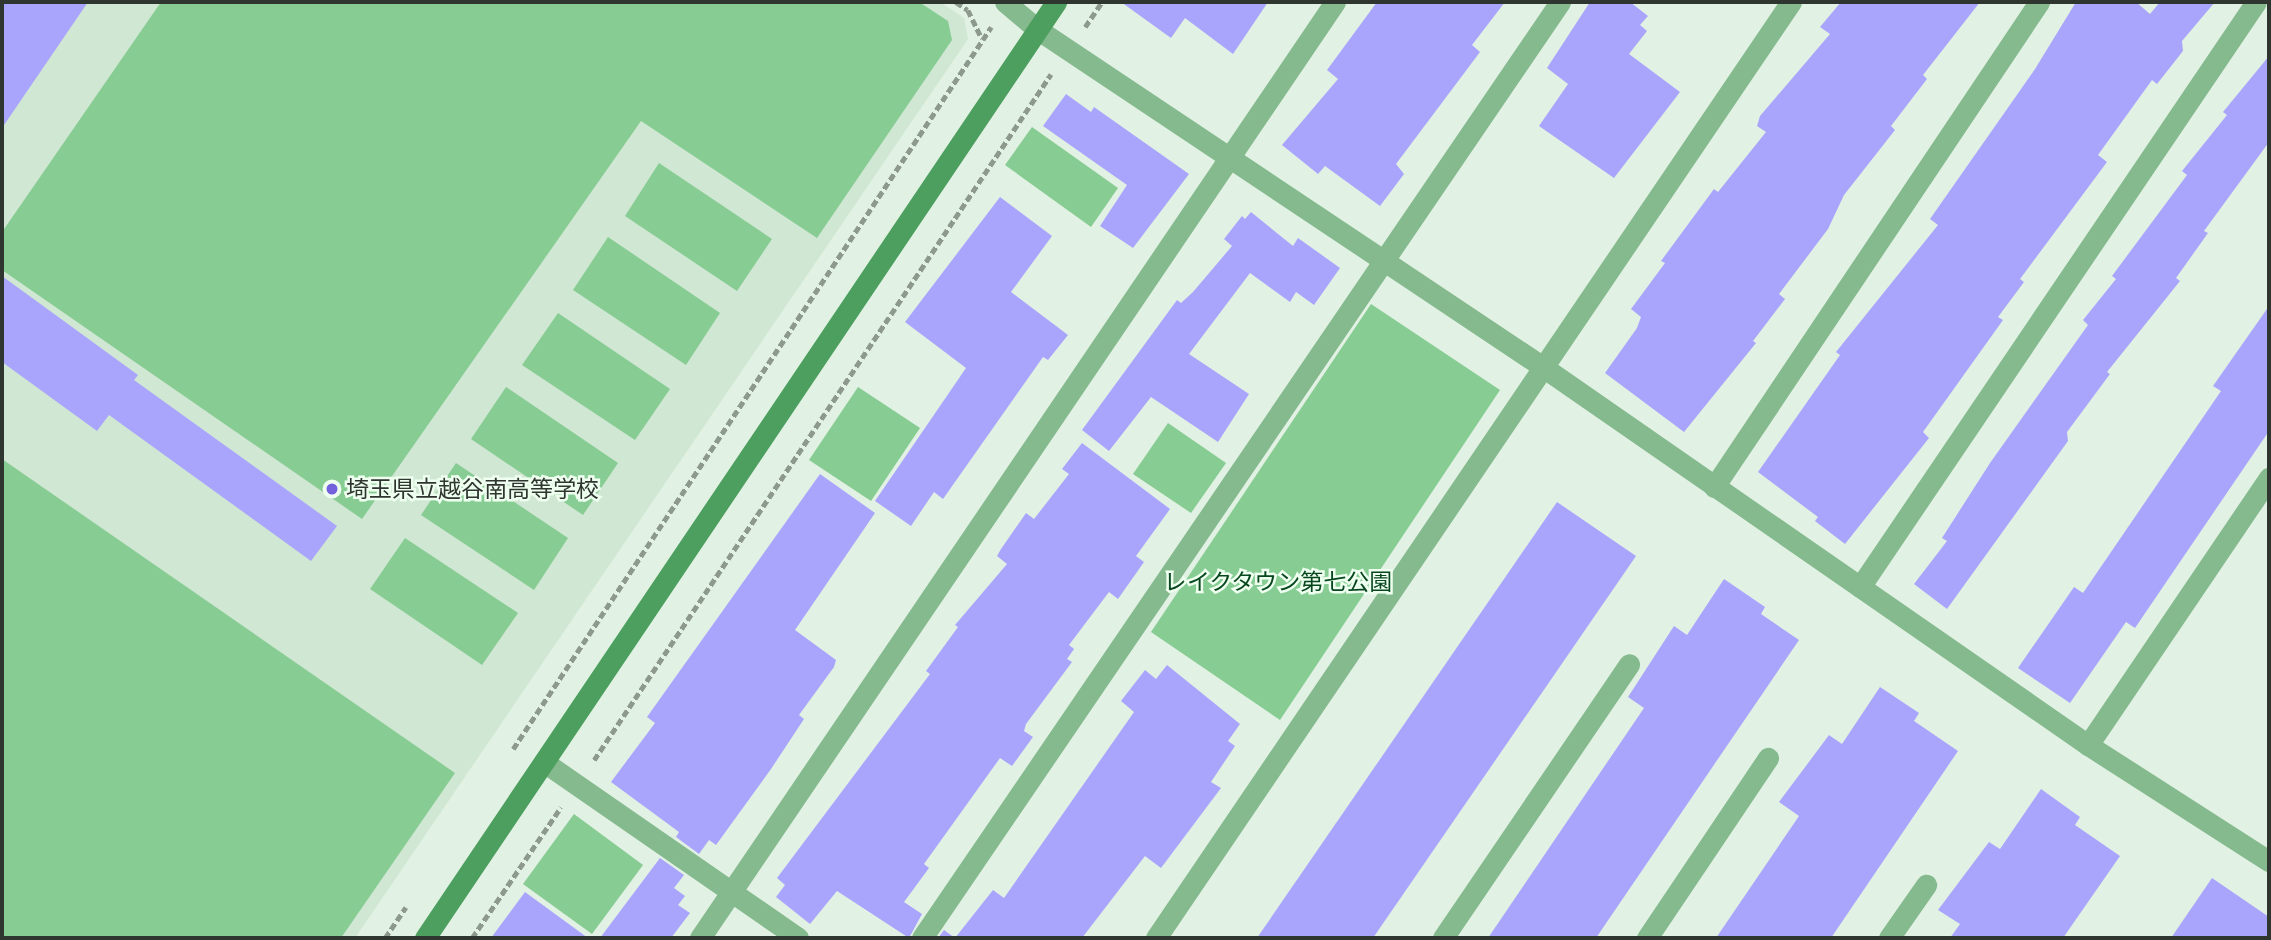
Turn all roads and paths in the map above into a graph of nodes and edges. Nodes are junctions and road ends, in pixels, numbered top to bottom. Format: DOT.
graph roads {
  1 [pos="956,2"];
  2 [pos="1056,2"];
  3 [pos="1335,2"];
  4 [pos="1560,2"];
  5 [pos="1791,2"];
  6 [pos="2039,2"];
  7 [pos="2256,2"];
  8 [pos="1006,3"];
  9 [pos="1037,29"];
  10 [pos="982,39"];
  11 [pos="1069,50"];
  12 [pos="1228,160"];
  13 [pos="1382,260"];
  14 [pos="1543,367"];
  15 [pos="2269,478"];
  16 [pos="1714,487"];
  17 [pos="1860,587"];
  18 [pos="1629,664"];
  19 [pos="2088,745"];
  20 [pos="509,754"];
  21 [pos="1768,758"];
  22 [pos="544,762"];
  23 [pos="577,784"];
  24 [pos="2269,861"];
  25 [pos="1926,885"];
  26 [pos="732,891"];
  27 [pos="408,904"];
  28 [pos="385,938"];
  29 [pos="425,938"];
  30 [pos="472,938"];
  31 [pos="700,938"];
  32 [pos="798,938"];
  33 [pos="922,938"];
  34 [pos="1156,938"];
  35 [pos="1443,938"];
  36 [pos="1647,938"];
  37 [pos="1889,938"];
  1 -- 10 [label="path"];
  2 -- 9 [label="street"];
  3 -- 12 [label="street"];
  4 -- 13 [label="street"];
  5 -- 14 [label="street"];
  6 -- 16 [label="street"];
  7 -- 17 [label="street"];
  8 -- 9 [label="street"];
  8 -- 10 [label="path"];
  9 -- 11 [label="street"];
  9 -- 22 [label="street"];
  10 -- 20 [label="path"];
  11 -- 12 [label="street"];
  11 -- 23 [label="path"];
  12 -- 13 [label="street"];
  12 -- 26 [label="street"];
  13 -- 14 [label="street"];
  13 -- 33 [label="street"];
  14 -- 16 [label="street"];
  14 -- 34 [label="street"];
  15 -- 19 [label="street"];
  16 -- 17 [label="street"];
  17 -- 19 [label="street"];
  18 -- 35 [label="street"];
  19 -- 24 [label="street"];
  21 -- 36 [label="street"];
  22 -- 23 [label="street"];
  22 -- 29 [label="street"];
  23 -- 26 [label="street"];
  23 -- 30 [label="path"];
  25 -- 37 [label="street"];
  26 -- 31 [label="street"];
  26 -- 32 [label="street"];
  27 -- 28 [label="path"];
}
